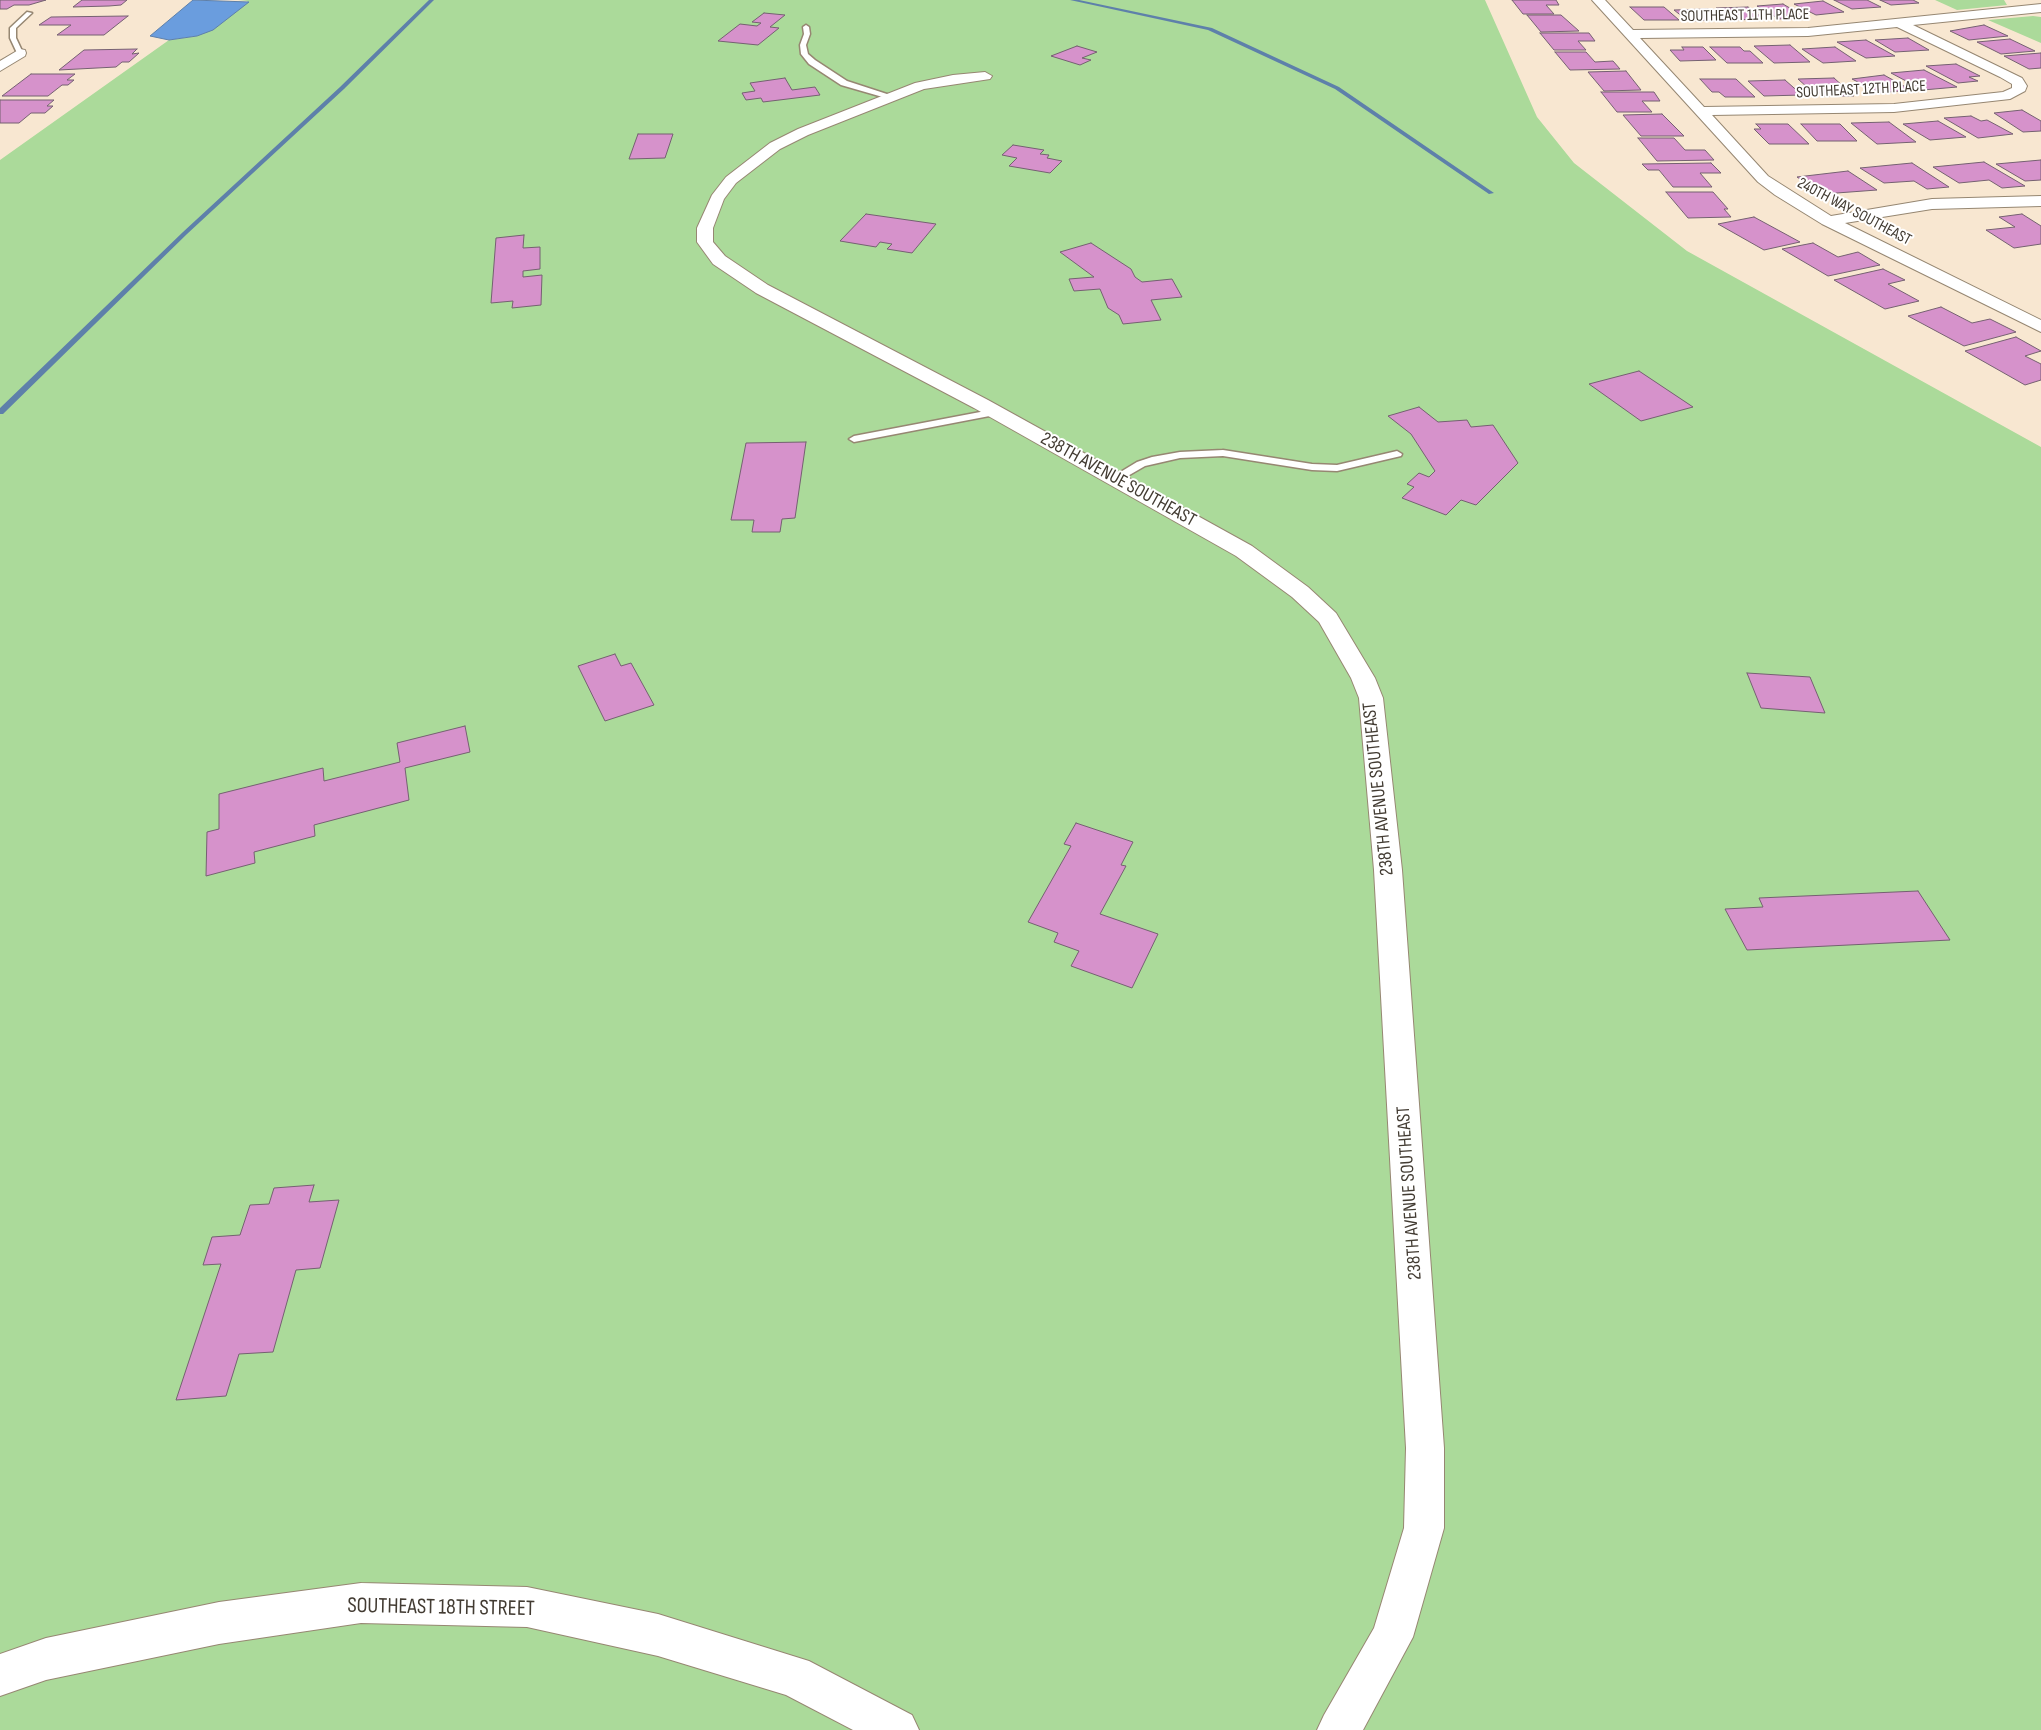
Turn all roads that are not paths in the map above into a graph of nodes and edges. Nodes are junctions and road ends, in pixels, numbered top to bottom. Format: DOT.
graph roads {
  1 [pos="1598,0"];
  2 [pos="2033,0"];
  3 [pos="2041,4"];
  4 [pos="2041,8"];
  5 [pos="29,13"];
  6 [pos="1899,23"];
  7 [pos="806,27"];
  8 [pos="1629,34"];
  9 [pos="20,53"];
  10 [pos="0,67"];
  11 [pos="985,76"];
  12 [pos="890,98"];
  13 [pos="1699,111"];
  14 [pos="2041,201"];
  15 [pos="1828,221"];
  16 [pos="2041,327"];
  17 [pos="996,412"];
  18 [pos="854,439"];
  19 [pos="1397,454"];
  20 [pos="1115,479"];
  21 [pos="0,1675"];
  22 [pos="898,1730"];
  23 [pos="1339,1730"];
  1 -- 8 [label="street, 240TH WAY SOUTHEAST"];
  2 -- 3 [label="street"];
  4 -- 6 [label="street, SOUTHEAST 11TH PLACE"];
  5 -- 9 [label="lane"];
  6 -- 8 [label="street, SOUTHEAST 11TH PLACE"];
  6 -- 13 [label="street, SOUTHEAST 12TH PLACE"];
  7 -- 12 [label="lane"];
  8 -- 13 [label="street, 240TH WAY SOUTHEAST"];
  9 -- 10 [label="street"];
  11 -- 12 [label="street, 238TH AVENUE SOUTHEAST"];
  12 -- 17 [label="street, 238TH AVENUE SOUTHEAST"];
  13 -- 15 [label="street, 240TH WAY SOUTHEAST"];
  14 -- 15 [label="street"];
  15 -- 16 [label="street, 240TH WAY SOUTHEAST"];
  17 -- 18 [label="lane"];
  17 -- 20 [label="street, 238TH AVENUE SOUTHEAST"];
  19 -- 20 [label="lane"];
  20 -- 23 [label="street, 238TH AVENUE SOUTHEAST"];
  21 -- 22 [label="street, SOUTHEAST 18TH STREET"];
}
